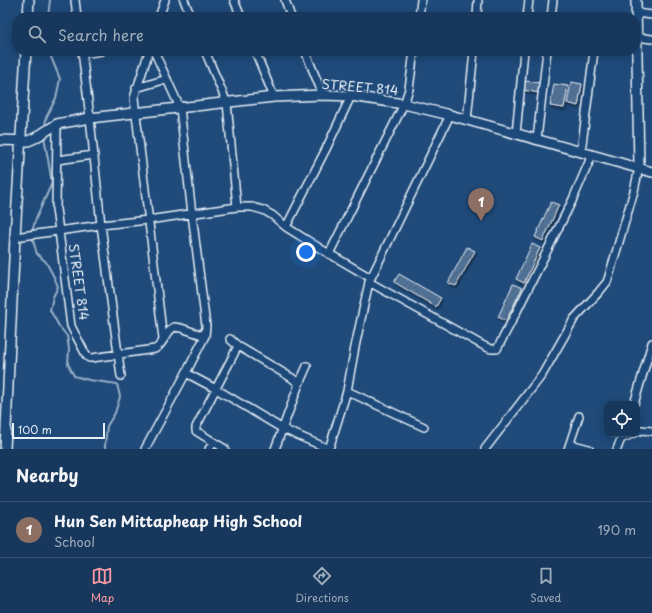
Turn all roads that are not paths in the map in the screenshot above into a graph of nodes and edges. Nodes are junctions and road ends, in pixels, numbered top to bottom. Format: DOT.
graph roads {
  1 [pos="29,0"];
  2 [pos="75,0"];
  3 [pos="165,0"];
  4 [pos="184,0"];
  5 [pos="234,0"];
  6 [pos="285,0"];
  7 [pos="421,0"];
  8 [pos="478,0"];
  9 [pos="529,0"];
  10 [pos="554,0"];
  11 [pos="636,0"];
  12 [pos="28,12"];
  13 [pos="76,12"];
  14 [pos="161,12"];
  15 [pos="189,12"];
  16 [pos="239,12"];
  17 [pos="289,12"];
  18 [pos="420,12"];
  19 [pos="477,12"];
  20 [pos="528,12"];
  21 [pos="552,12"];
  22 [pos="636,12"];
  23 [pos="640,14"];
  24 [pos="652,15"];
  25 [pos="640,38"];
  26 [pos="652,39"];
  27 [pos="26,56"];
  28 [pos="82,56"];
  29 [pos="146,56"];
  30 [pos="156,56"];
  31 [pos="207,56"];
  32 [pos="257,56"];
  33 [pos="307,56"];
  34 [pos="413,56"];
  35 [pos="473,56"];
  36 [pos="524,56"];
  37 [pos="546,56"];
  38 [pos="593,56"];
  39 [pos="636,56"];
  40 [pos="166,78"];
  41 [pos="136,88"];
  42 [pos="323,95"];
  43 [pos="351,96"];
  44 [pos="274,97"];
  45 [pos="227,102"];
  46 [pos="404,104"];
  47 [pos="180,108"];
  48 [pos="135,113"];
  49 [pos="450,115"];
  50 [pos="90,118"];
  51 [pos="467,120"];
  52 [pos="55,125"];
  53 [pos="516,134"];
  54 [pos="537,139"];
  55 [pos="0,140"];
  56 [pos="21,141"];
  57 [pos="581,152"];
  58 [pos="94,155"];
  59 [pos="592,155"];
  60 [pos="57,160"];
  61 [pos="639,168"];
  62 [pos="652,172"];
  63 [pos="237,207"];
  64 [pos="192,214"];
  65 [pos="148,220"];
  66 [pos="101,225"];
  67 [pos="286,227"];
  68 [pos="59,231"];
  69 [pos="15,238"];
  70 [pos="329,254"];
  71 [pos="370,280"];
  72 [pos="205,336"];
  73 [pos="163,339"];
  74 [pos="230,339"];
  75 [pos="652,343"];
  76 [pos="238,346"];
  77 [pos="118,354"];
  78 [pos="307,366"];
  79 [pos="186,373"];
  80 [pos="121,376"];
  81 [pos="299,384"];
  82 [pos="216,389"];
  83 [pos="347,391"];
  84 [pos="635,401"];
  85 [pos="579,416"];
  86 [pos="424,427"];
  87 [pos="283,429"];
  88 [pos="640,430"];
  89 [pos="652,431"];
  90 [pos="625,437"];
  91 [pos="214,442"];
  92 [pos="569,446"];
  93 [pos="5,449"];
  94 [pos="145,449"];
  95 [pos="209,449"];
  96 [pos="225,449"];
  97 [pos="275,449"];
  98 [pos="329,449"];
  99 [pos="485,449"];
  100 [pos="589,449"];
  101 [pos="617,449"];
  1 -- 12 [label="street"];
  2 -- 13 [label="street"];
  3 -- 14 [label="street"];
  4 -- 15 [label="street"];
  5 -- 16 [label="street"];
  6 -- 17 [label="street"];
  7 -- 18 [label="street"];
  8 -- 19 [label="street"];
  9 -- 20 [label="street"];
  10 -- 21 [label="street"];
  11 -- 22 [label="street"];
  23 -- 24 [label="street"];
  25 -- 26 [label="street"];
  27 -- 56 [label="street"];
  28 -- 50 [label="street"];
  29 -- 41 [label="street"];
  30 -- 40 [label="street"];
  31 -- 45 [label="street"];
  32 -- 44 [label="street"];
  33 -- 42 [label="street"];
  34 -- 46 [label="street"];
  35 -- 51 [label="street"];
  36 -- 53 [label="street"];
  37 -- 54 [label="street"];
  38 -- 57 [label="street"];
  39 -- 61 [label="street"];
  40 -- 41 [label="street"];
  40 -- 47 [label="street"];
  41 -- 48 [label="street"];
  42 -- 43 [label="street, STREET 814"];
  42 -- 44 [label="street, STREET 814"];
  43 -- 46 [label="street, STREET 814"];
  43 -- 67 [label="street"];
  44 -- 45 [label="street, STREET 814"];
  45 -- 47 [label="street, STREET 814"];
  45 -- 63 [label="street"];
  46 -- 49 [label="street, STREET 814"];
  46 -- 70 [label="street"];
  47 -- 48 [label="street, STREET 814"];
  47 -- 64 [label="street"];
  48 -- 50 [label="street, STREET 814"];
  48 -- 65 [label="street"];
  49 -- 51 [label="street, STREET 814"];
  49 -- 71 [label="street"];
  50 -- 52 [label="street, STREET 814"];
  50 -- 58 [label="street"];
  51 -- 53 [label="street, STREET 814"];
  52 -- 56 [label="street"];
  52 -- 60 [label="street, STREET 814"];
  53 -- 54 [label="street, STREET 814"];
  54 -- 57 [label="street, STREET 814"];
  55 -- 56 [label="street"];
  56 -- 69 [label="street"];
  57 -- 59 [label="street, STREET 814"];
  58 -- 60 [label="street"];
  58 -- 66 [label="street"];
  59 -- 61 [label="street, STREET 814"];
  59 -- 71 [label="street"];
  60 -- 68 [label="street, STREET 814"];
  61 -- 62 [label="street, STREET 814"];
  61 -- 99 [label="street"];
  63 -- 64 [label="street"];
  63 -- 67 [label="street"];
  64 -- 65 [label="street"];
  64 -- 72 [label="street"];
  65 -- 66 [label="street"];
  65 -- 73 [label="street"];
  66 -- 68 [label="street"];
  66 -- 77 [label="street"];
  67 -- 70 [label="street"];
  68 -- 69 [label="street"];
  68 -- 77 [label="street, STREET 814"];
  69 -- 93 [label="street"];
  70 -- 71 [label="street"];
  71 -- 83 [label="street"];
  72 -- 73 [label="street, STREET 814"];
  72 -- 79 [label="street"];
  73 -- 77 [label="street, STREET 814"];
  74 -- 76 [label="street"];
  75 -- 84 [label="street"];
  76 -- 81 [label="street"];
  76 -- 82 [label="street"];
  77 -- 80 [label="street"];
  78 -- 81 [label="street"];
  79 -- 82 [label="street"];
  79 -- 94 [label="street"];
  81 -- 87 [label="street"];
  82 -- 87 [label="street"];
  82 -- 91 [label="street"];
  83 -- 86 [label="street"];
  83 -- 98 [label="street"];
  85 -- 92 [label="street"];
  87 -- 97 [label="street"];
  87 -- 98 [label="street"];
  88 -- 89 [label="street"];
  90 -- 101 [label="street"];
  91 -- 95 [label="street"];
  91 -- 96 [label="street"];
  92 -- 100 [label="street"];
}
